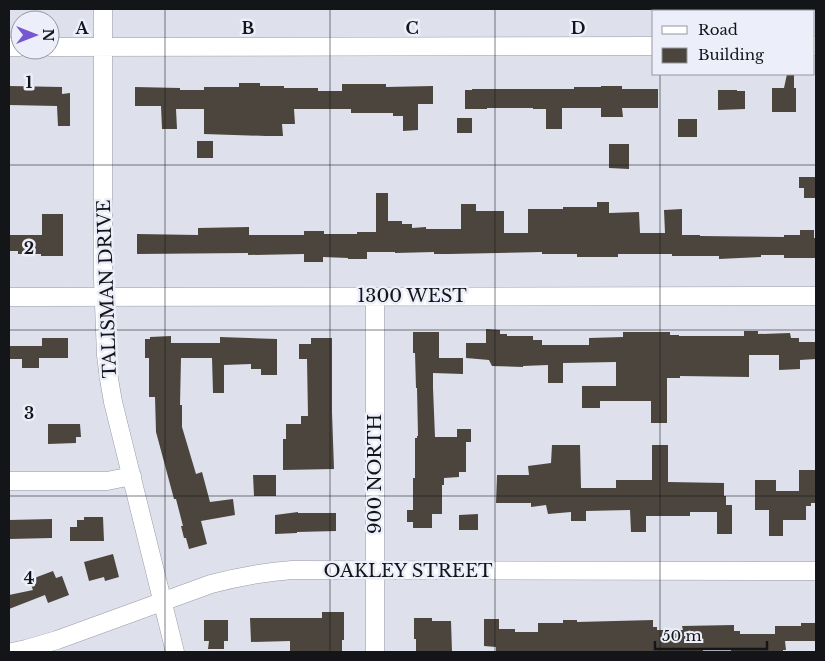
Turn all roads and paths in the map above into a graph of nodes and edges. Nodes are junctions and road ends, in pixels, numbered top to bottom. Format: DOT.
graph roads {
  1 [pos="103,9"];
  2 [pos="652,46"];
  3 [pos="60,47"];
  4 [pos="103,47"];
  5 [pos="375,296"];
  6 [pos="816,296"];
  7 [pos="9,297"];
  8 [pos="104,297"];
  9 [pos="132,476"];
  10 [pos="9,481"];
  11 [pos="375,570"];
  12 [pos="816,571"];
  13 [pos="162,602"];
  14 [pos="12,652"];
  15 [pos="175,652"];
  16 [pos="375,652"];
  1 -- 4 [label="street, TALISMAN DRIVE"];
  2 -- 4 [label="street"];
  3 -- 4 [label="street"];
  4 -- 8 [label="street, TALISMAN DRIVE"];
  5 -- 6 [label="street, 1300 WEST"];
  5 -- 8 [label="street, 1300 WEST"];
  5 -- 11 [label="street, 900 NORTH"];
  7 -- 8 [label="street, 1300 WEST"];
  8 -- 9 [label="street, TALISMAN DRIVE"];
  9 -- 10 [label="street"];
  9 -- 13 [label="street, TALISMAN DRIVE"];
  11 -- 12 [label="street, OAKLEY STREET"];
  11 -- 13 [label="street, OAKLEY STREET"];
  11 -- 16 [label="street, 900 NORTH"];
  13 -- 14 [label="street, OAKLEY STREET"];
  13 -- 15 [label="street, TALISMAN DRIVE"];
}
